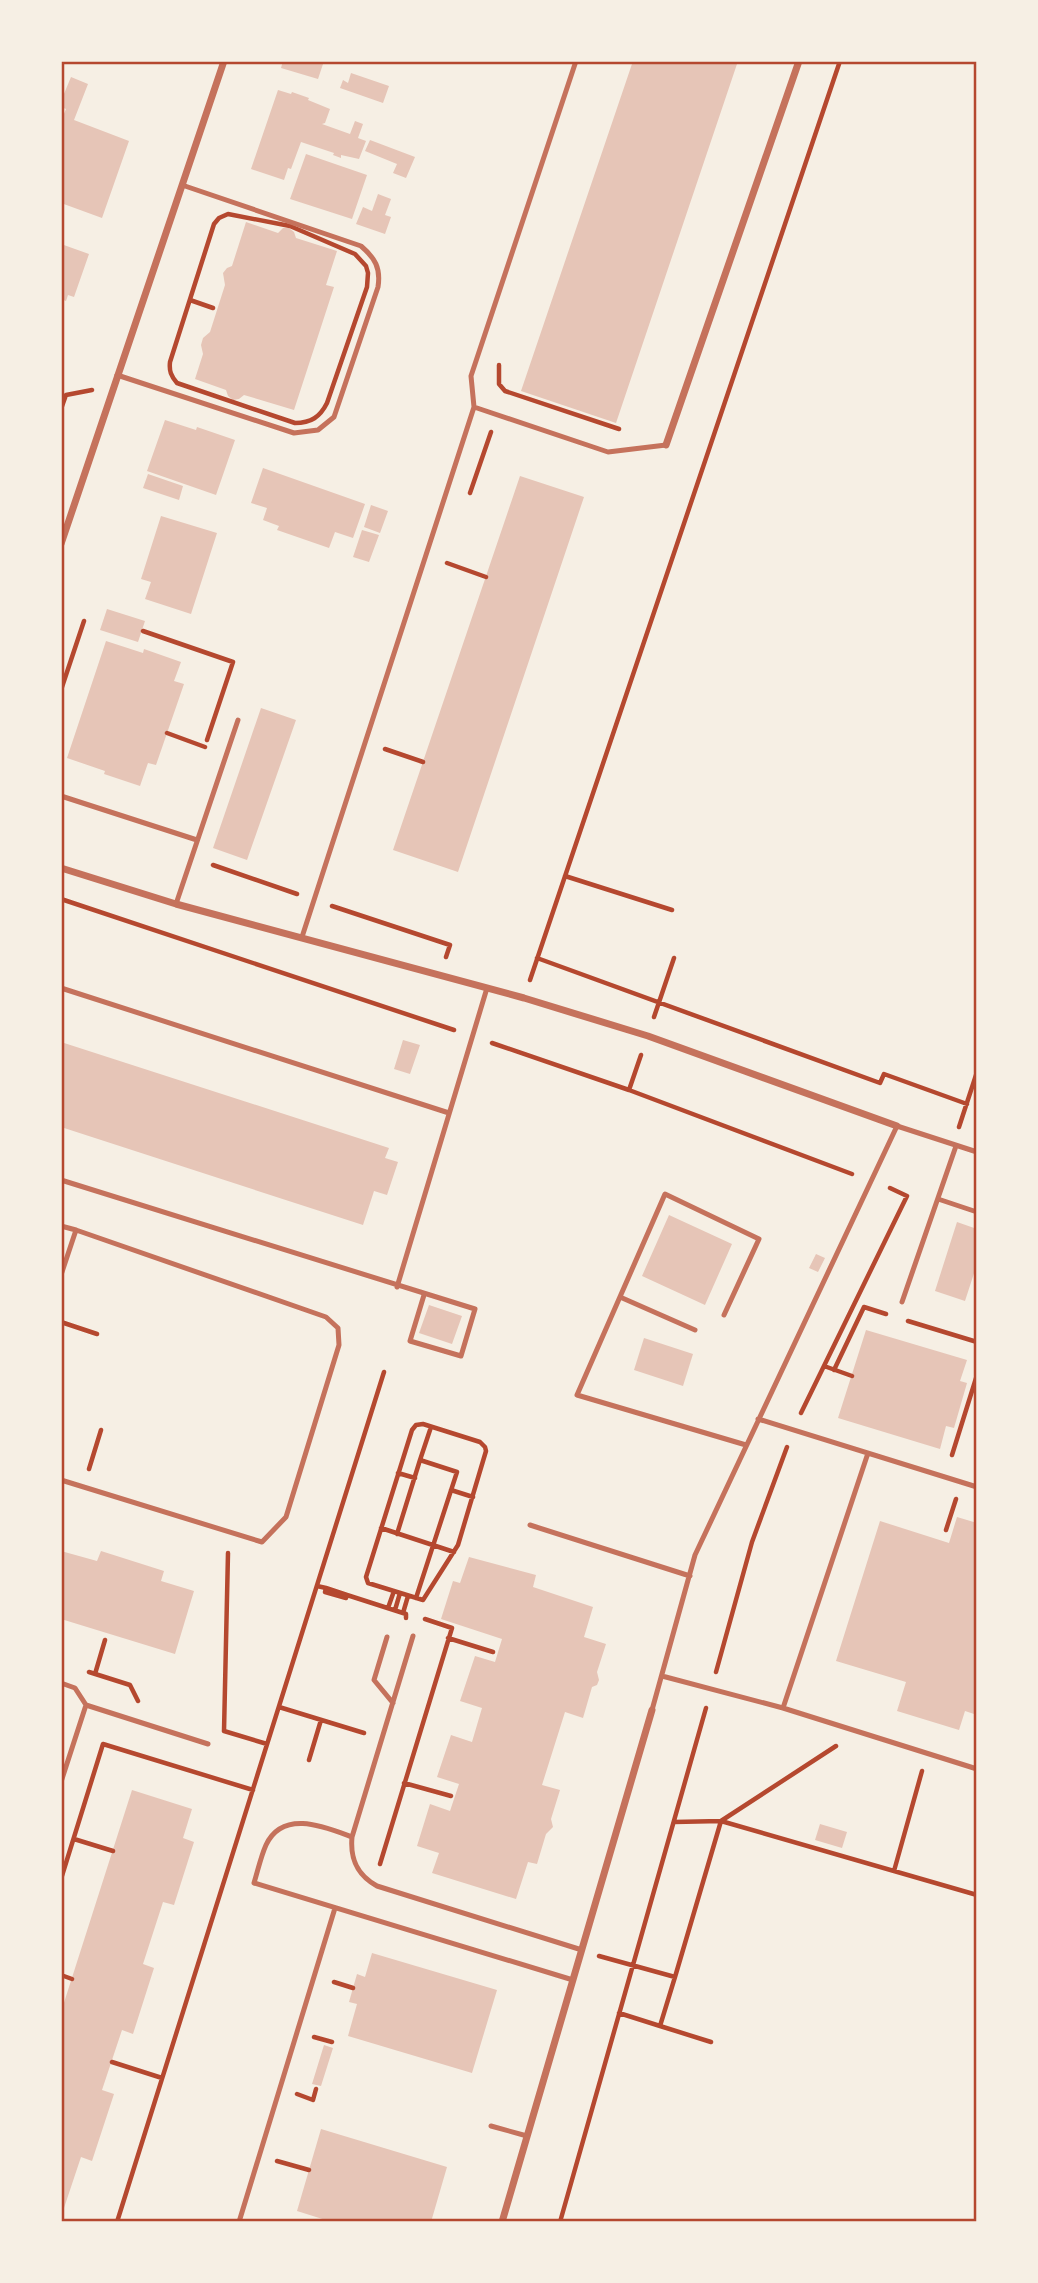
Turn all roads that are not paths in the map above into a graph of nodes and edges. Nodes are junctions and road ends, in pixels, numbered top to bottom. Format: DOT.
graph roads {
  1 [pos="576,61"];
  2 [pos="799,61"];
  3 [pos="222,62"];
  4 [pos="182,185"];
  5 [pos="117,375"];
  6 [pos="474,407"];
  7 [pos="666,445"];
  8 [pos="61,544"];
  9 [pos="238,720"];
  10 [pos="61,796"];
  11 [pos="197,840"];
  12 [pos="61,868"];
  13 [pos="176,904"];
  14 [pos="302,937"];
  15 [pos="61,988"];
  16 [pos="487,988"];
  17 [pos="449,1113"];
  18 [pos="897,1126"];
  19 [pos="955,1145"];
  20 [pos="977,1152"];
  21 [pos="61,1181"];
  22 [pos="938,1199"];
  23 [pos="977,1212"];
  24 [pos="61,1226"];
  25 [pos="76,1230"];
  26 [pos="61,1275"];
  27 [pos="397,1287"];
  28 [pos="424,1295"];
  29 [pos="620,1297"];
  30 [pos="902,1302"];
  31 [pos="724,1315"];
  32 [pos="695,1331"];
  33 [pos="758,1419"];
  34 [pos="746,1445"];
  35 [pos="868,1453"];
  36 [pos="61,1480"];
  37 [pos="977,1487"];
  38 [pos="530,1524"];
  39 [pos="690,1576"];
  40 [pos="413,1636"];
  41 [pos="387,1637"];
  42 [pos="662,1676"];
  43 [pos="61,1683"];
  44 [pos="393,1703"];
  45 [pos="86,1705"];
  46 [pos="783,1708"];
  47 [pos="652,1710"];
  48 [pos="208,1744"];
  49 [pos="977,1769"];
  50 [pos="61,1782"];
  51 [pos="352,1837"];
  52 [pos="335,1908"];
  53 [pos="582,1950"];
  54 [pos="573,1980"];
  55 [pos="491,2126"];
  56 [pos="527,2136"];
  57 [pos="239,2222"];
  58 [pos="502,2222"];
  1 -- 6 [label="lane"];
  2 -- 7 [label="street"];
  3 -- 4 [label="street"];
  4 -- 5 [label="street"];
  4 -- 5 [label="lane"];
  5 -- 8 [label="street"];
  6 -- 7 [label="lane"];
  6 -- 14 [label="lane"];
  9 -- 11 [label="lane"];
  10 -- 11 [label="lane"];
  11 -- 13 [label="lane"];
  12 -- 13 [label="street"];
  13 -- 14 [label="street"];
  14 -- 16 [label="street"];
  15 -- 17 [label="lane"];
  16 -- 17 [label="lane"];
  16 -- 18 [label="street"];
  17 -- 27 [label="lane"];
  18 -- 19 [label="lane"];
  18 -- 33 [label="lane"];
  19 -- 20 [label="lane"];
  19 -- 22 [label="lane"];
  21 -- 27 [label="lane"];
  22 -- 23 [label="lane"];
  22 -- 30 [label="lane"];
  24 -- 25 [label="lane"];
  25 -- 26 [label="lane"];
  25 -- 36 [label="lane"];
  27 -- 28 [label="lane"];
  28 -- 28 [label="lane"];
  29 -- 31 [label="lane"];
  29 -- 32 [label="lane"];
  29 -- 34 [label="lane"];
  33 -- 34 [label="lane"];
  33 -- 35 [label="lane"];
  34 -- 39 [label="lane"];
  35 -- 37 [label="lane"];
  35 -- 46 [label="lane"];
  38 -- 39 [label="lane"];
  39 -- 42 [label="lane"];
  40 -- 44 [label="lane"];
  41 -- 44 [label="lane"];
  42 -- 46 [label="lane"];
  42 -- 47 [label="lane"];
  43 -- 45 [label="lane"];
  44 -- 51 [label="lane"];
  45 -- 48 [label="lane"];
  45 -- 50 [label="lane"];
  46 -- 49 [label="lane"];
  47 -- 53 [label="street"];
  51 -- 52 [label="lane"];
  51 -- 53 [label="lane"];
  52 -- 54 [label="lane"];
  52 -- 57 [label="lane"];
  53 -- 54 [label="street"];
  54 -- 56 [label="street"];
  55 -- 56 [label="lane"];
  56 -- 58 [label="street"];
}
